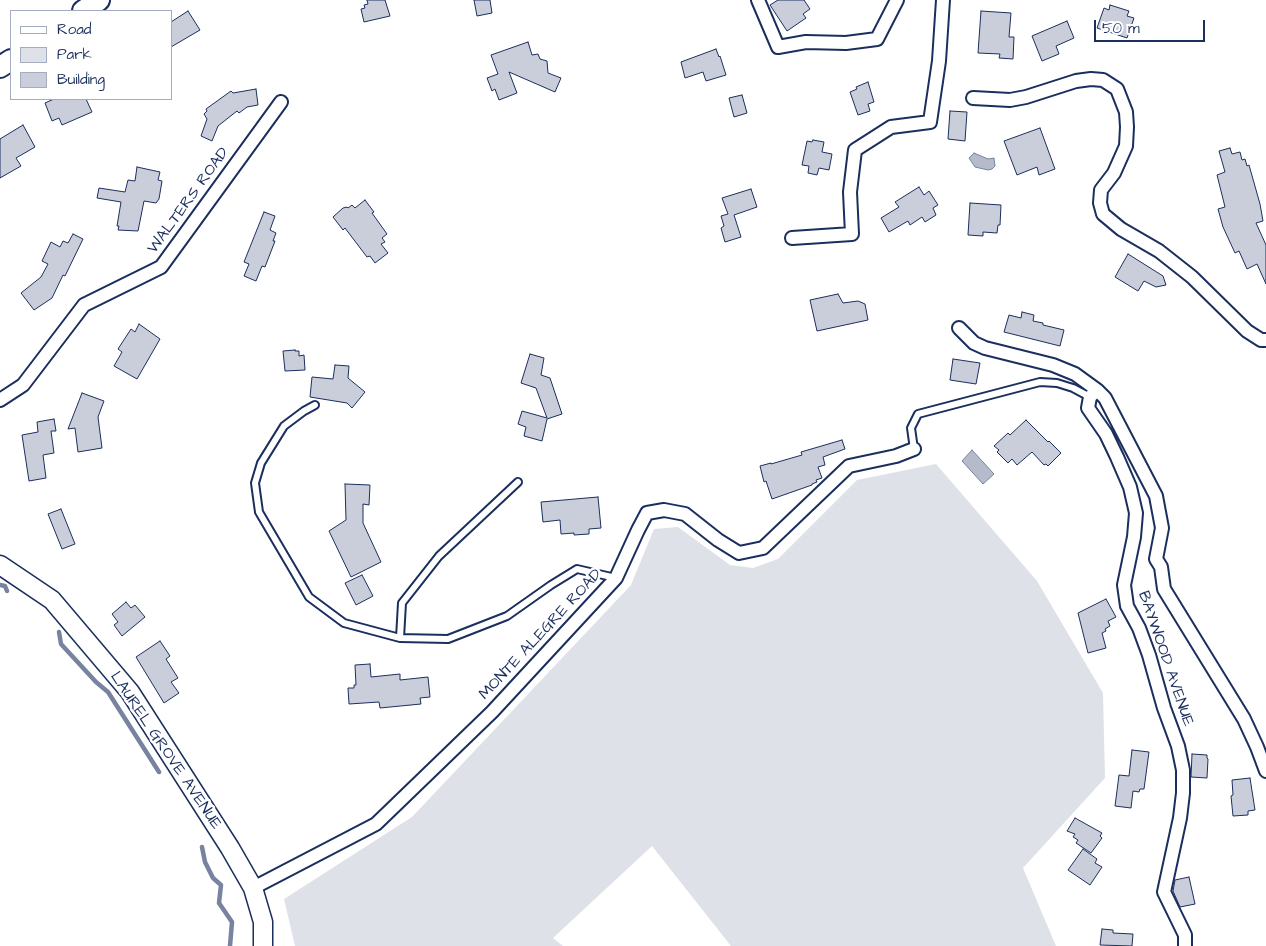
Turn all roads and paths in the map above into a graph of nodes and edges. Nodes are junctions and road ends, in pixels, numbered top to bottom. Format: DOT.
graph roads {
  1 [pos="99,0"];
  2 [pos="758,0"];
  3 [pos="897,0"];
  4 [pos="943,0"];
  5 [pos="84,10"];
  6 [pos="973,98"];
  7 [pos="281,102"];
  8 [pos="792,238"];
  9 [pos="959,328"];
  10 [pos="1266,340"];
  11 [pos="1093,393"];
  12 [pos="0,400"];
  13 [pos="315,405"];
  14 [pos="914,449"];
  15 [pos="518,482"];
  16 [pos="0,565"];
  17 [pos="616,578"];
  18 [pos="400,638"];
  19 [pos="1266,771"];
  20 [pos="253,888"];
  21 [pos="263,946"];
  22 [pos="1185,946"];
  1 -- 5 [label="main road"];
  2 -- 3 [label="street"];
  4 -- 8 [label="street"];
  6 -- 10 [label="street"];
  7 -- 12 [label="street, WALTERS ROAD"];
  9 -- 11 [label="street"];
  11 -- 14 [label="lane"];
  11 -- 19 [label="street"];
  11 -- 22 [label="street, BAYWOOD AVENUE"];
  13 -- 18 [label="lane"];
  14 -- 17 [label="street, MONTE ALEGRE ROAD"];
  15 -- 18 [label="lane"];
  16 -- 20 [label="street, LAUREL GROVE AVENUE"];
  17 -- 18 [label="lane"];
  17 -- 20 [label="street, MONTE ALEGRE ROAD"];
  20 -- 21 [label="street, LAUREL GROVE AVENUE"];
}
